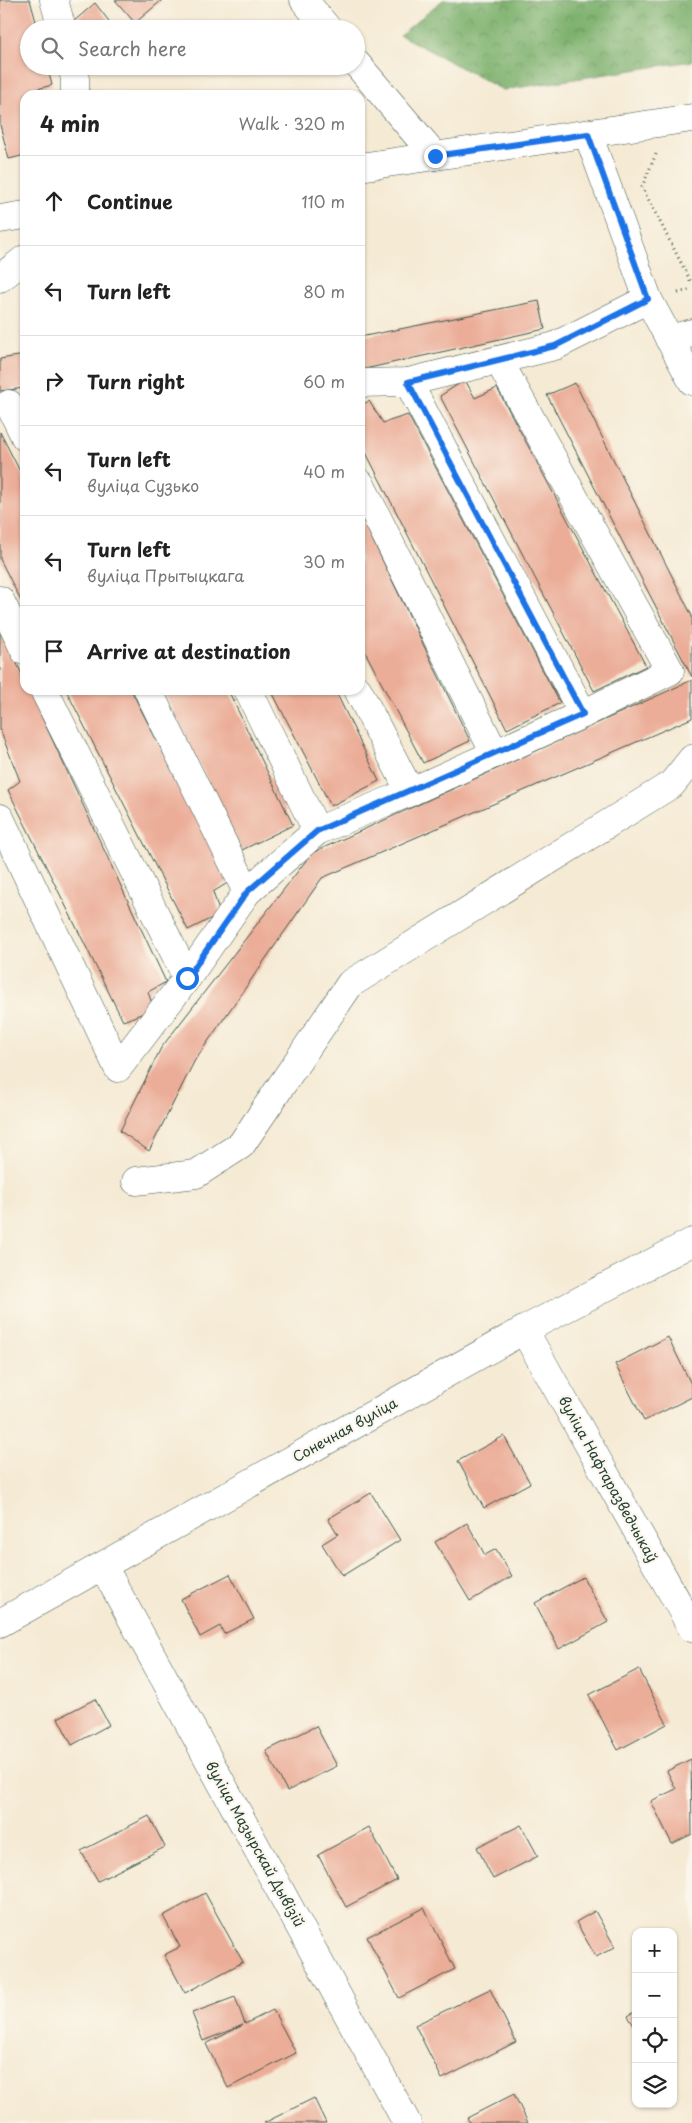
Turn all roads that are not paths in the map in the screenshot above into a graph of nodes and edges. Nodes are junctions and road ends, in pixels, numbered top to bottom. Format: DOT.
graph roads {
  1 [pos="54,0"];
  2 [pos="304,0"];
  3 [pos="60,20"];
  4 [pos="321,20"];
  5 [pos="365,73"];
  6 [pos="74,75"];
  7 [pos="75,90"];
  8 [pos="692,118"];
  9 [pos="588,134"];
  10 [pos="435,156"];
  11 [pos="365,165"];
  12 [pos="20,216"];
  13 [pos="0,219"];
  14 [pos="20,263"];
  15 [pos="0,278"];
  16 [pos="648,299"];
  17 [pos="681,336"];
  18 [pos="499,361"];
  19 [pos="692,381"];
  20 [pos="365,382"];
  21 [pos="408,382"];
  22 [pos="11,404"];
  23 [pos="20,425"];
  24 [pos="365,493"];
  25 [pos="0,600"];
  26 [pos="20,641"];
  27 [pos="46,695"];
  28 [pos="150,695"];
  29 [pos="250,695"];
  30 [pos="361,695"];
  31 [pos="583,714"];
  32 [pos="495,754"];
  33 [pos="692,759"];
  34 [pos="410,792"];
  35 [pos="0,818"];
  36 [pos="317,831"];
  37 [pos="247,892"];
  38 [pos="187,978"];
  39 [pos="136,1181"];
  40 [pos="692,1242"];
  41 [pos="524,1330"];
  42 [pos="103,1566"];
  43 [pos="0,1623"];
  44 [pos="692,1628"];
  45 [pos="407,2123"];
  1 -- 3 [label="street"];
  2 -- 4 [label="street"];
  5 -- 10 [label="street"];
  6 -- 7 [label="street"];
  8 -- 9 [label="street"];
  9 -- 10 [label="street"];
  9 -- 16 [label="street"];
  10 -- 11 [label="street"];
  12 -- 13 [label="street"];
  14 -- 15 [label="street"];
  16 -- 17 [label="street"];
  16 -- 18 [label="street"];
  17 -- 19 [label="street"];
  18 -- 21 [label="street"];
  18 -- 31 [label="street"];
  20 -- 21 [label="street"];
  21 -- 31 [label="street"];
  22 -- 23 [label="street"];
  24 -- 32 [label="street"];
  25 -- 26 [label="street"];
  27 -- 38 [label="street"];
  28 -- 37 [label="street"];
  29 -- 36 [label="street"];
  30 -- 34 [label="street"];
  31 -- 32 [label="street"];
  32 -- 34 [label="street"];
  33 -- 39 [label="street"];
  34 -- 36 [label="street"];
  35 -- 38 [label="street"];
  36 -- 37 [label="street"];
  37 -- 38 [label="street"];
  40 -- 41 [label="street, Сонечная вуліца"];
  41 -- 42 [label="street, Сонечная вуліца"];
  41 -- 44 [label="street, вуліца Нафтаразведчыкаў"];
  42 -- 43 [label="street, Сонечная вуліца"];
  42 -- 45 [label="street, вуліца Мазырскай Дывізій"];
}
